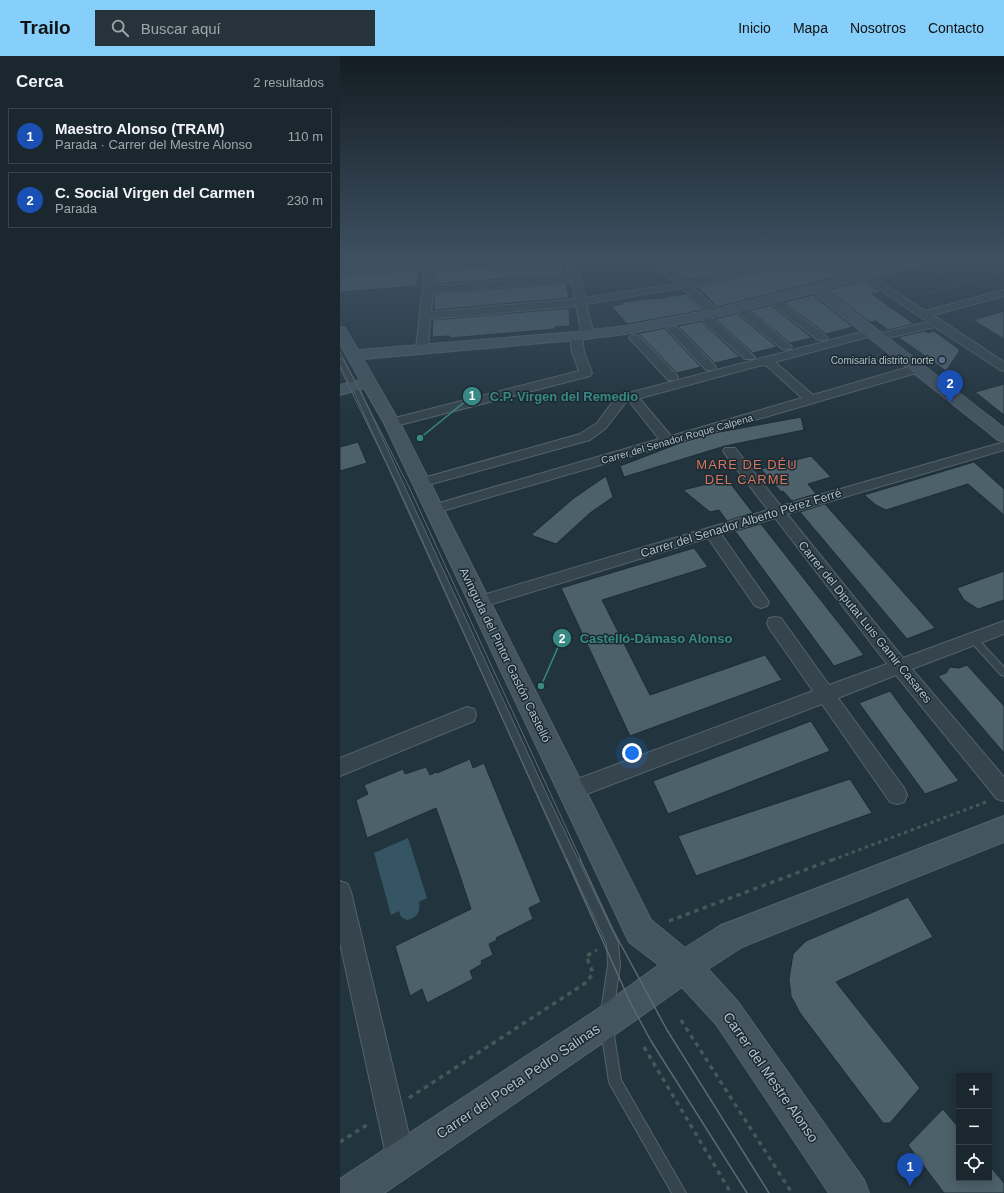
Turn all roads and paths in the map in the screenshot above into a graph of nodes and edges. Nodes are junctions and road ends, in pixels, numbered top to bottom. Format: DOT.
graph roads {
  1 [pos="436,315"];
  2 [pos="583,315"];
  3 [pos="719,315"];
  4 [pos="748,315"];
  5 [pos="792,315"];
  6 [pos="851,315"];
  7 [pos="927,315"];
  8 [pos="425,316"];
  9 [pos="712,317"];
  10 [pos="938,322"];
  11 [pos="673,329"];
  12 [pos="340,331"];
  13 [pos="876,334"];
  14 [pos="582,335"];
  15 [pos="635,338"];
  16 [pos="822,338"];
  17 [pos="786,347"];
  18 [pos="422,348"];
  19 [pos="749,357"];
  20 [pos="346,358"];
  21 [pos="760,361"];
  22 [pos="1002,363"];
  23 [pos="710,367"];
  24 [pos="919,368"];
  25 [pos="672,376"];
  26 [pos="354,386"];
  27 [pos="811,400"];
  28 [pos="636,402"];
  29 [pos="392,423"];
  30 [pos="1004,436"];
  31 [pos="668,441"];
  32 [pos="1004,446"];
  33 [pos="730,451"];
  34 [pos="421,483"];
  35 [pos="434,509"];
  36 [pos="777,512"];
  37 [pos="712,532"];
  38 [pos="479,602"];
  39 [pos="761,602"];
  40 [pos="776,623"];
  41 [pos="1004,627"];
  42 [pos="973,639"];
  43 [pos="900,667"];
  44 [pos="1004,672"];
  45 [pos="827,694"];
  46 [pos="467,716"];
  47 [pos="340,767"];
  48 [pos="571,791"];
  49 [pos="1004,792"];
  50 [pos="897,795"];
  51 [pos="1004,829"];
  52 [pos="340,892"];
  53 [pos="684,966"];
  54 [pos="681,1020"];
  55 [pos="606,1022"];
  56 [pos="644,1047"];
  57 [pos="401,1160"];
  58 [pos="352,1193"];
  59 [pos="679,1193"];
  60 [pos="731,1193"];
  61 [pos="792,1193"];
  62 [pos="851,1193"];
  1 -- 8 [label="street"];
  2 -- 14 [label="street"];
  3 -- 9 [label="main road"];
  4 -- 17 [label="street"];
  5 -- 16 [label="street"];
  6 -- 13 [label="main road"];
  7 -- 10 [label="street"];
  8 -- 18 [label="street"];
  9 -- 14 [label="main road"];
  9 -- 19 [label="street"];
  10 -- 13 [label="street"];
  10 -- 22 [label="street"];
  11 -- 23 [label="street"];
  12 -- 20 [label="main road, Avinguda del Pintor Gastón Castelló"];
  13 -- 21 [label="street"];
  13 -- 24 [label="main road"];
  14 -- 18 [label="main road"];
  14 -- 29 [label="street"];
  15 -- 25 [label="street"];
  18 -- 20 [label="main road"];
  20 -- 26 [label="main road, Avinguda del Pintor Gastón Castelló"];
  21 -- 27 [label="street"];
  21 -- 34 [label="street"];
  24 -- 27 [label="street, Carrer del Senador Roque Calpena"];
  24 -- 30 [label="main road"];
  26 -- 29 [label="main road, Avinguda del Pintor Gastón Castelló"];
  26 -- 55 [label="lane, Avinguda del Pintor Gastón Castelló"];
  27 -- 31 [label="street, Carrer del Senador Roque Calpena"];
  28 -- 31 [label="street"];
  29 -- 34 [label="main road, Avinguda del Pintor Gastón Castelló"];
  31 -- 35 [label="street, Carrer del Senador Roque Calpena"];
  32 -- 36 [label="street, Carrer del Senador Alberto Pérez Ferré"];
  33 -- 36 [label="street, Carrer del Diputat Luis Gamir Casares"];
  34 -- 35 [label="main road, Avinguda del Pintor Gastón Castelló"];
  35 -- 38 [label="main road, Avinguda del Pintor Gastón Castelló"];
  36 -- 37 [label="street, Carrer del Senador Alberto Pérez Ferré"];
  36 -- 43 [label="street, Carrer del Diputat Luis Gamir Casares"];
  37 -- 38 [label="street, Carrer del Senador Alberto Pérez Ferré"];
  37 -- 39 [label="street"];
  38 -- 48 [label="main road, Avinguda del Pintor Gastón Castelló"];
  40 -- 45 [label="street"];
  41 -- 42 [label="street"];
  42 -- 43 [label="street"];
  42 -- 44 [label="lane"];
  43 -- 45 [label="street"];
  43 -- 49 [label="street, Carrer del Diputat Luis Gamir Casares"];
  45 -- 48 [label="street"];
  45 -- 50 [label="street"];
  46 -- 47 [label="street"];
  48 -- 53 [label="main road, Avinguda del Pintor Gastón Castelló"];
  51 -- 53 [label="main road, Carrer del Poeta Pedro Salinas"];
  52 -- 57 [label="street"];
  53 -- 55 [label="main road, Carrer del Poeta Pedro Salinas"];
  53 -- 62 [label="main road, Carrer del Mestre Alonso"];
  54 -- 61 [label="path"];
  55 -- 57 [label="main road, Carrer del Poeta Pedro Salinas"];
  55 -- 59 [label="lane"];
  56 -- 60 [label="path"];
  57 -- 58 [label="main road, Carrer del Poeta Pedro Salinas"];
}
